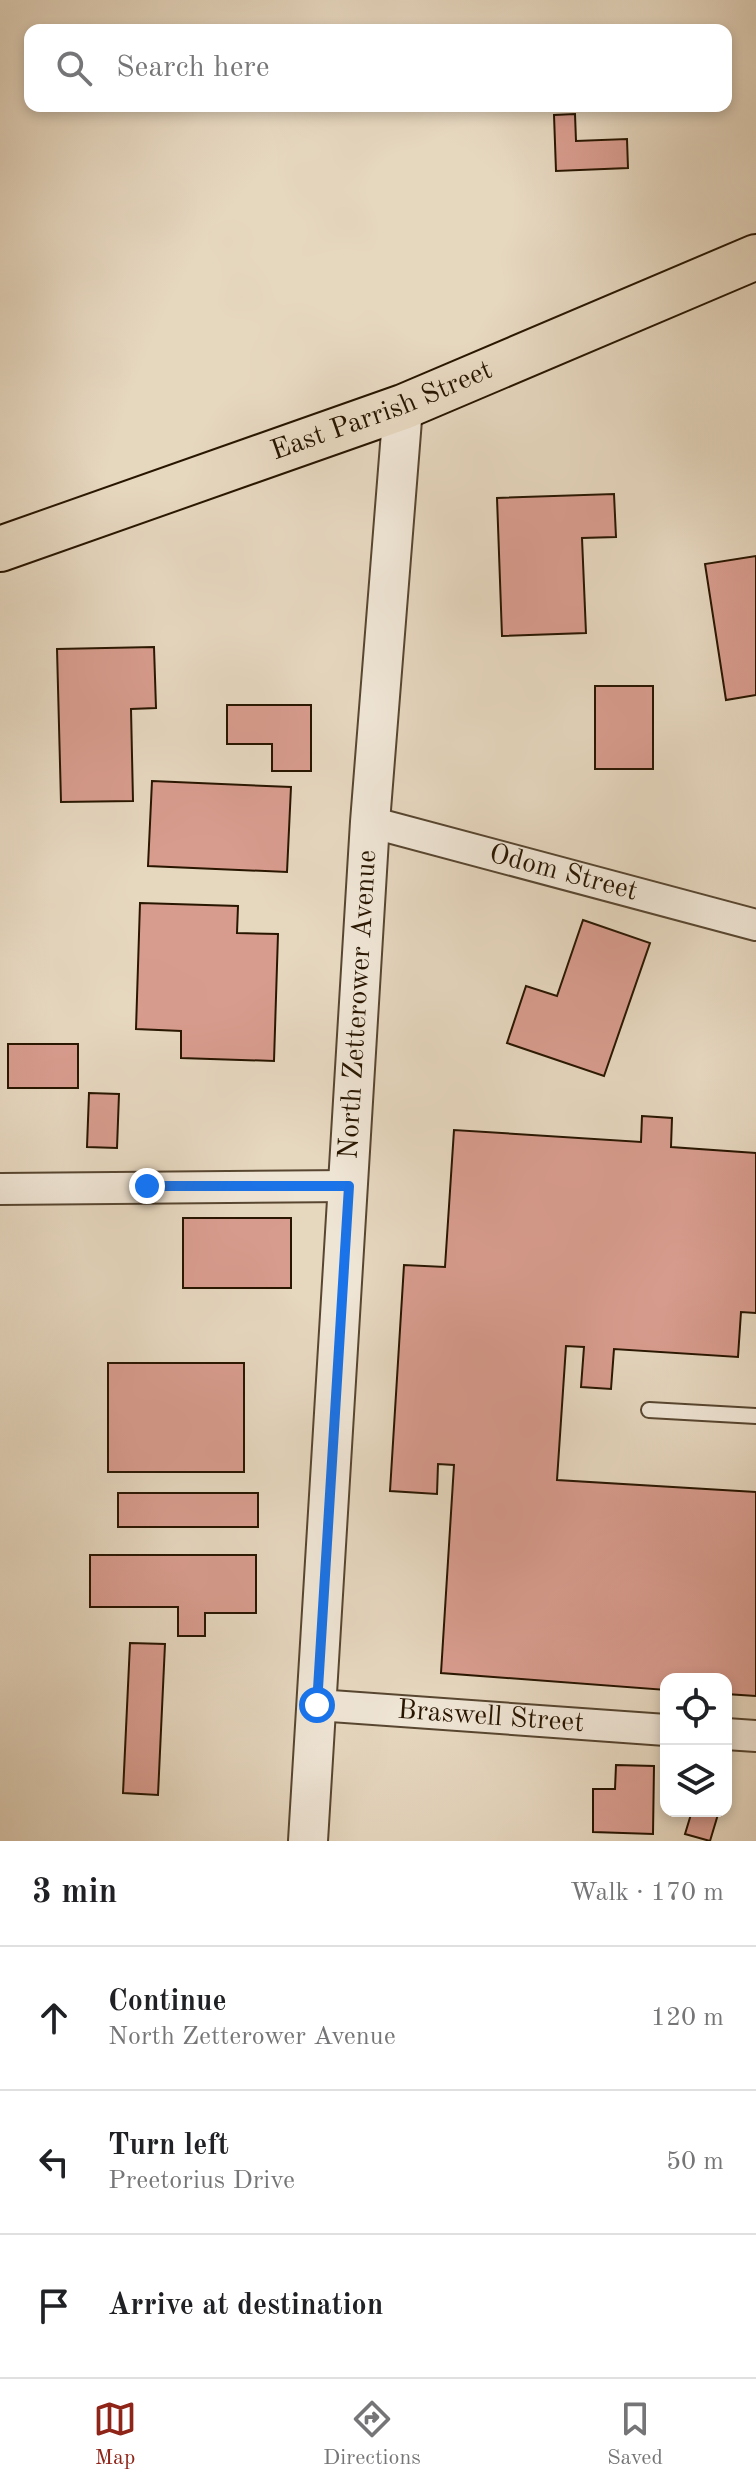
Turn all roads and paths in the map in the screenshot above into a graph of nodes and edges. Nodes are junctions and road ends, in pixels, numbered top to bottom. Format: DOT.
graph roads {
  1 [pos="756,257"];
  2 [pos="403,407"];
  3 [pos="0,549"];
  4 [pos="370,822"];
  5 [pos="756,925"];
  6 [pos="349,1186"];
  7 [pos="0,1189"];
  8 [pos="649,1410"];
  9 [pos="756,1416"];
  10 [pos="317,1705"];
  11 [pos="660,1730"];
  12 [pos="732,1734"];
  13 [pos="756,1736"];
  14 [pos="308,1841"];
  1 -- 2 [label="main road, East Parrish Street"];
  2 -- 3 [label="main road, East Parrish Street"];
  2 -- 4 [label="street, North Zetterower Avenue"];
  4 -- 5 [label="street, Odom Street"];
  4 -- 6 [label="street, North Zetterower Avenue"];
  6 -- 7 [label="street"];
  6 -- 10 [label="street, North Zetterower Avenue"];
  8 -- 9 [label="lane"];
  10 -- 11 [label="street, Braswell Street"];
  10 -- 14 [label="street, North Zetterower Avenue"];
  12 -- 13 [label="street"];
}
